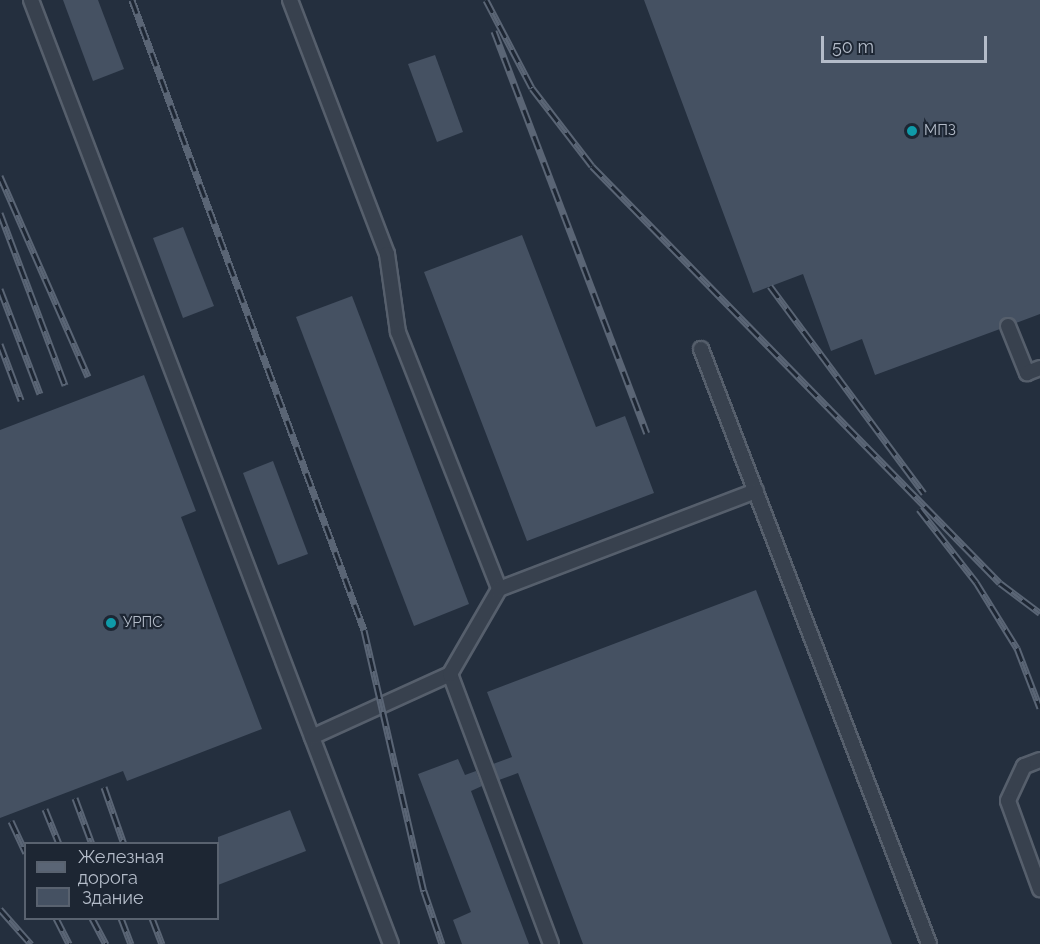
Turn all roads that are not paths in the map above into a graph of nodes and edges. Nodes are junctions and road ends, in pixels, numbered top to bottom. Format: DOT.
graph roads {
  1 [pos="31,0"];
  2 [pos="290,0"];
  3 [pos="1008,326"];
  4 [pos="702,349"];
  5 [pos="1040,368"];
  6 [pos="756,492"];
  7 [pos="499,589"];
  8 [pos="450,674"];
  9 [pos="312,737"];
  10 [pos="1040,760"];
  11 [pos="1040,889"];
  12 [pos="391,944"];
  13 [pos="551,944"];
  14 [pos="929,944"];
  1 -- 9 [label="lane"];
  2 -- 7 [label="lane"];
  3 -- 5 [label="lane"];
  4 -- 6 [label="lane"];
  6 -- 7 [label="lane"];
  6 -- 14 [label="lane"];
  7 -- 8 [label="lane"];
  8 -- 9 [label="lane"];
  8 -- 13 [label="lane"];
  9 -- 12 [label="lane"];
  10 -- 11 [label="lane"];
}
